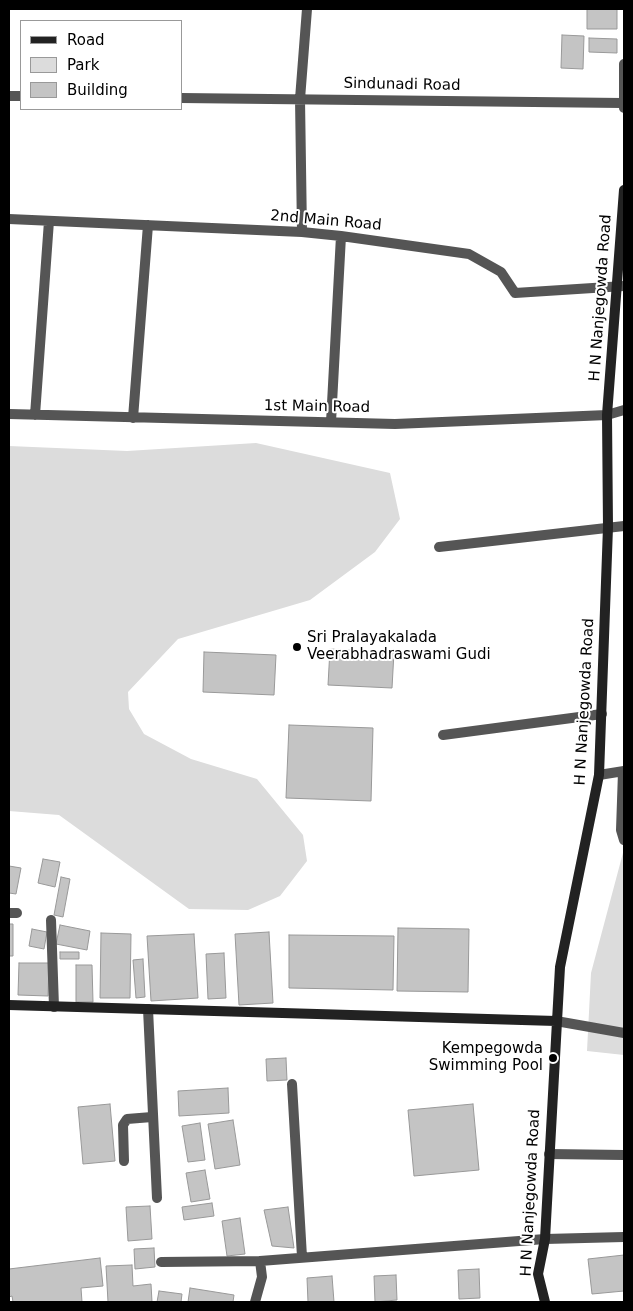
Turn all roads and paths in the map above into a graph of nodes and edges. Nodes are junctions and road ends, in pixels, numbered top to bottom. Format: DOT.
graph roads {
  1 [pos="306,9"];
  2 [pos="624,64"];
  3 [pos="182,98"];
  4 [pos="300,99"];
  5 [pos="623,106"];
  6 [pos="624,190"];
  7 [pos="9,219"];
  8 [pos="50,220"];
  9 [pos="148,225"];
  10 [pos="302,232"];
  11 [pos="341,236"];
  12 [pos="620,287"];
  13 [pos="624,410"];
  14 [pos="9,414"];
  15 [pos="35,415"];
  16 [pos="607,415"];
  17 [pos="133,418"];
  18 [pos="331,422"];
  19 [pos="624,526"];
  20 [pos="608,527"];
  21 [pos="439,547"];
  22 [pos="602,714"];
  23 [pos="443,735"];
  24 [pos="624,772"];
  25 [pos="599,775"];
  26 [pos="624,840"];
  27 [pos="51,920"];
  28 [pos="9,1005"];
  29 [pos="54,1007"];
  30 [pos="148,1009"];
  31 [pos="556,1021"];
  32 [pos="624,1033"];
  33 [pos="292,1084"];
  34 [pos="152,1117"];
  35 [pos="549,1154"];
  36 [pos="624,1154"];
  37 [pos="124,1161"];
  38 [pos="157,1198"];
  39 [pos="624,1237"];
  40 [pos="545,1239"];
  41 [pos="302,1257"];
  42 [pos="260,1261"];
  43 [pos="160,1262"];
  44 [pos="255,1302"];
  45 [pos="545,1302"];
  1 -- 4 [label="street"];
  2 -- 5 [label="street"];
  3 -- 4 [label="street, Sindunadi Road"];
  4 -- 5 [label="street, Sindunadi Road"];
  4 -- 10 [label="street"];
  6 -- 12 [label="street, H N Nanjegowda Road"];
  7 -- 8 [label="street, 2nd Main Road"];
  8 -- 9 [label="street, 2nd Main Road"];
  8 -- 15 [label="street"];
  9 -- 10 [label="street, 2nd Main Road"];
  9 -- 17 [label="street"];
  10 -- 11 [label="street, 2nd Main Road"];
  11 -- 12 [label="street, 2nd Main Road"];
  11 -- 18 [label="street"];
  12 -- 16 [label="street, H N Nanjegowda Road"];
  13 -- 16 [label="street, 1st Main Road"];
  14 -- 15 [label="street, 1st Main Road"];
  15 -- 17 [label="street, 1st Main Road"];
  16 -- 18 [label="street, 1st Main Road"];
  16 -- 20 [label="street, H N Nanjegowda Road"];
  17 -- 18 [label="street, 1st Main Road"];
  19 -- 20 [label="street"];
  20 -- 21 [label="street"];
  20 -- 22 [label="street, H N Nanjegowda Road"];
  22 -- 23 [label="street"];
  22 -- 25 [label="street, H N Nanjegowda Road"];
  24 -- 25 [label="street"];
  24 -- 26 [label="street"];
  25 -- 31 [label="street, H N Nanjegowda Road"];
  27 -- 29 [label="street"];
  28 -- 29 [label="street"];
  29 -- 30 [label="street"];
  30 -- 31 [label="street"];
  30 -- 34 [label="street"];
  31 -- 32 [label="street"];
  31 -- 35 [label="street, H N Nanjegowda Road"];
  33 -- 41 [label="street"];
  34 -- 37 [label="street"];
  34 -- 38 [label="street"];
  35 -- 36 [label="street"];
  35 -- 40 [label="street, H N Nanjegowda Road"];
  39 -- 40 [label="street"];
  40 -- 41 [label="street"];
  40 -- 45 [label="street, H N Nanjegowda Road"];
  41 -- 42 [label="street"];
  42 -- 43 [label="street"];
  42 -- 44 [label="street"];
}
